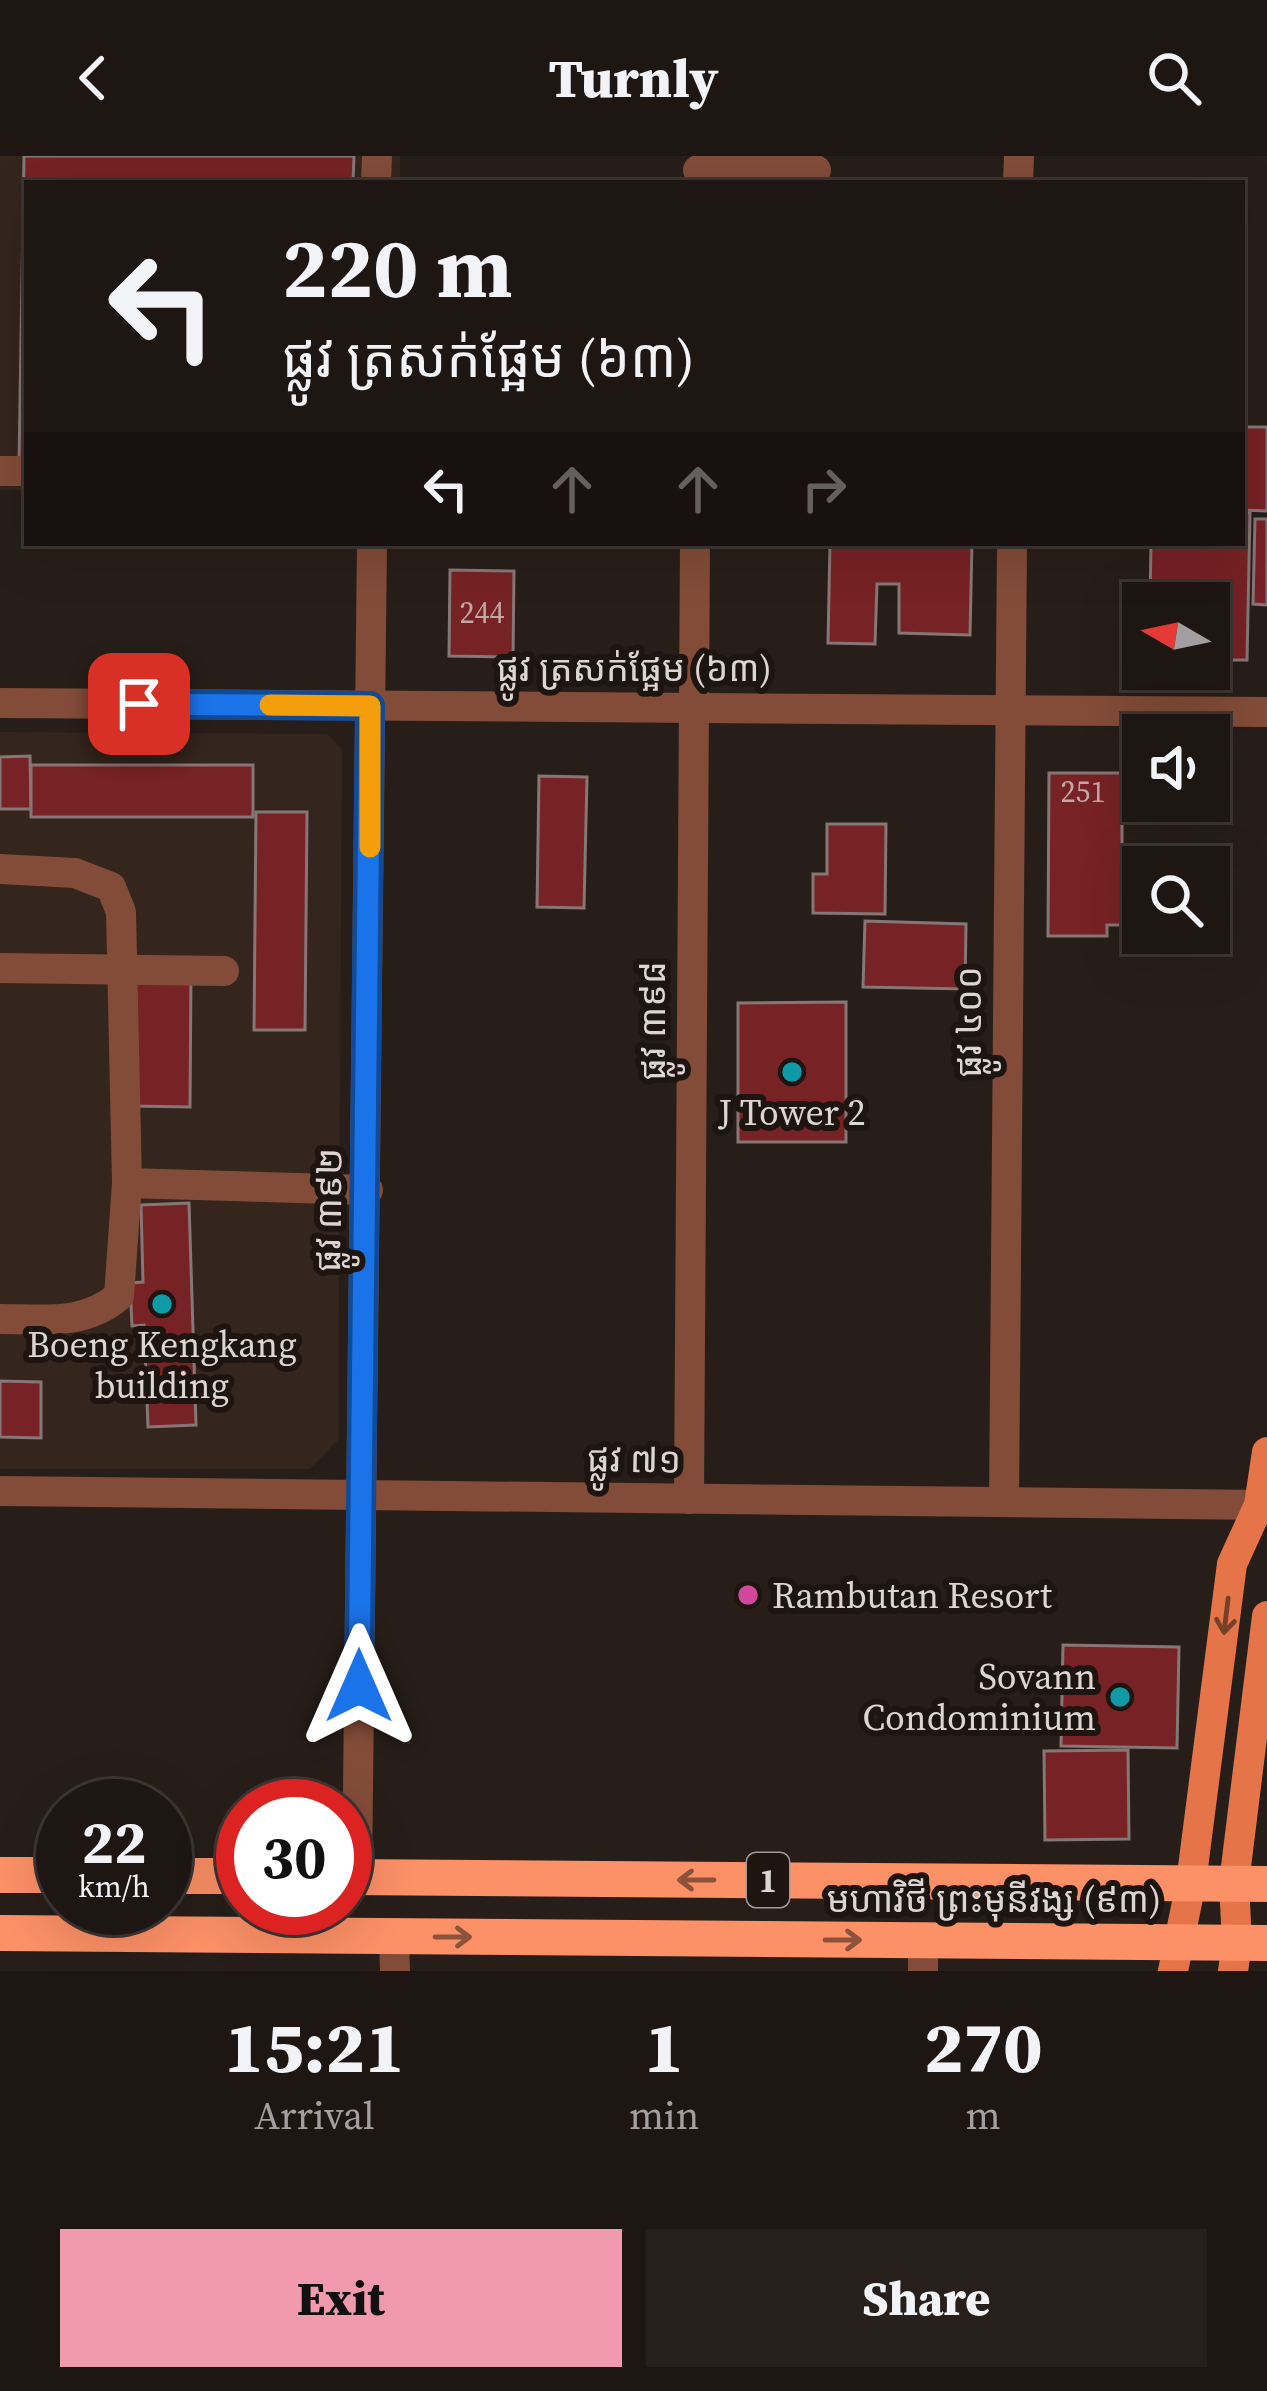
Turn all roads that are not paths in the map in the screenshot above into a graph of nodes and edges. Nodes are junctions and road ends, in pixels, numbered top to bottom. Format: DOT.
graph roads {
  1 [pos="698,170"];
  2 [pos="816,170"];
  3 [pos="372,546"];
  4 [pos="694,546"];
  5 [pos="1012,546"];
  6 [pos="0,703"];
  7 [pos="370,706"];
  8 [pos="693,708"];
  9 [pos="1009,710"];
  10 [pos="1267,712"];
  11 [pos="0,869"];
  12 [pos="0,968"];
  13 [pos="124,971"];
  14 [pos="224,971"];
  15 [pos="127,1183"];
  16 [pos="368,1190"];
  17 [pos="0,1319"];
  18 [pos="1267,1452"];
  19 [pos="0,1491"];
  20 [pos="362,1495"];
  21 [pos="689,1499"];
  22 [pos="1004,1502"];
  23 [pos="1263,1505"];
  24 [pos="1267,1540"];
  25 [pos="1266,1630"];
  26 [pos="354,1779"];
  27 [pos="1257,1788"];
  28 [pos="0,1875"];
  29 [pos="36,1875"];
  30 [pos="372,1877"];
  31 [pos="640,1879"];
  32 [pos="1191,1883"];
  33 [pos="1251,1884"];
  34 [pos="0,1933"];
  35 [pos="640,1938"];
  36 [pos="1245,1952"];
  37 [pos="394,1953"];
  38 [pos="923,1956"];
  39 [pos="1174,1957"];
  1 -- 2 [label="street"];
  3 -- 7 [label="street, ផ្លូវ ៣៩២"];
  4 -- 8 [label="street, ផ្លូវ ៣៩៨"];
  5 -- 9 [label="street, ផ្លូវ ៤០០"];
  6 -- 7 [label="street, ផ្លូវ ត្រសក់ផ្អែម (៦៣)"];
  7 -- 8 [label="street, ផ្លូវ ត្រសក់ផ្អែម (៦៣)"];
  7 -- 16 [label="street, ផ្លូវ ៣៩២"];
  8 -- 9 [label="street, ផ្លូវ ត្រសក់ផ្អែម (៦៣)"];
  8 -- 21 [label="street, ផ្លូវ ៣៩៨"];
  9 -- 10 [label="street, ផ្លូវ ត្រសក់ផ្អែម (៦៣)"];
  9 -- 22 [label="street, ផ្លូវ ៤០០"];
  11 -- 13 [label="street"];
  12 -- 13 [label="street"];
  13 -- 14 [label="street"];
  13 -- 15 [label="street"];
  15 -- 16 [label="street"];
  15 -- 17 [label="street"];
  16 -- 20 [label="street, ផ្លូវ ៣៩២"];
  18 -- 23 [label="main road"];
  19 -- 20 [label="street, ផ្លូវ ៧១"];
  20 -- 21 [label="street, ផ្លូវ ៧១"];
  20 -- 26 [label="street, ផ្លូវ ៣៩២"];
  21 -- 22 [label="street, ផ្លូវ ៧១"];
  22 -- 23 [label="street, ផ្លូវ ៧១"];
  23 -- 24 [label="main road"];
  23 -- 32 [label="main road, one-way"];
  25 -- 27 [label="main road"];
  27 -- 33 [label="main road"];
  28 -- 29 [label="highway"];
  30 -- 31 [label="highway, មហាវិថី ព្រះមុនីវង្ស (៩៣) / 1"];
  32 -- 31 [label="highway, មហាវិថី ព្រះមុនីវង្ស (៩៣) / 1, one-way"];
  31 -- 35 [label="highway"];
  32 -- 33 [label="highway, មហាវិថី ព្រះមុនីវង្ស (៩៣) / 1"];
  32 -- 39 [label="main road"];
  33 -- 36 [label="main road"];
  34 -- 37 [label="highway, មហាវិថី ព្រះមុនីវង្ស (៩៣) / 1"];
  37 -- 35 [label="highway, មហាវិថី ព្រះមុនីវង្ស (៩៣) / 1, one-way"];
  35 -- 38 [label="highway, មហាវិថី ព្រះមុនីវង្ស (៩៣) / 1, one-way"];
  36 -- 39 [label="highway, មហាវិថី ព្រះមុនីវង្ស (៩៣) / 1"];
  38 -- 39 [label="highway, មហាវិថី ព្រះមុនីវង្ស (៩៣) / 1"];
}
